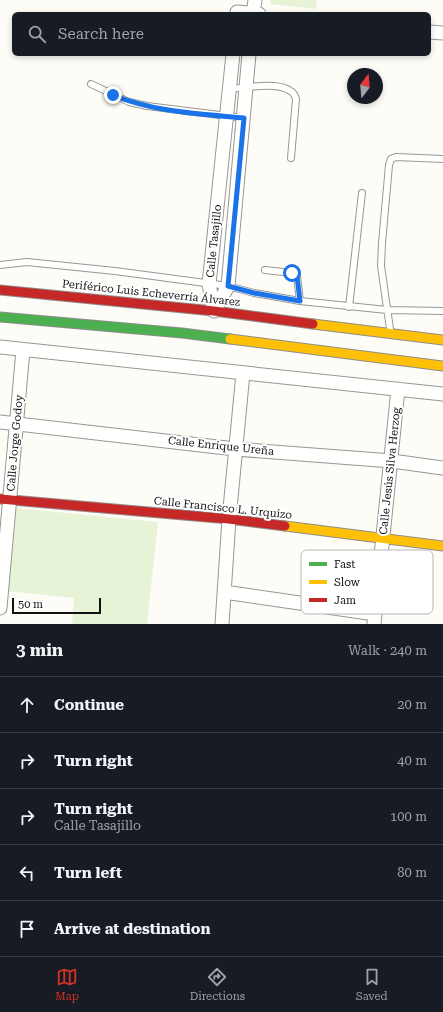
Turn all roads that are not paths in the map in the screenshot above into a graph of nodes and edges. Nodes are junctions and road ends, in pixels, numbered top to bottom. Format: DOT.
graph roads {
  1 [pos="255,0"];
  2 [pos="237,8"];
  3 [pos="248,12"];
  4 [pos="254,12"];
  5 [pos="431,32"];
  6 [pos="443,33"];
  7 [pos="233,56"];
  8 [pos="249,56"];
  9 [pos="91,84"];
  10 [pos="246,88"];
  11 [pos="229,89"];
  12 [pos="226,116"];
  13 [pos="244,118"];
  14 [pos="291,158"];
  15 [pos="443,159"];
  16 [pos="362,193"];
  17 [pos="0,265"];
  18 [pos="265,270"];
  19 [pos="209,284"];
  20 [pos="228,286"];
  21 [pos="0,290"];
  22 [pos="300,301"];
  23 [pos="349,306"];
  24 [pos="387,310"];
  25 [pos="214,311"];
  26 [pos="443,311"];
  27 [pos="0,317"];
  28 [pos="182,333"];
  29 [pos="391,334"];
  30 [pos="241,340"];
  31 [pos="443,340"];
  32 [pos="0,347"];
  33 [pos="23,350"];
  34 [pos="443,366"];
  35 [pos="243,373"];
  36 [pos="398,389"];
  37 [pos="443,394"];
  38 [pos="0,422"];
  39 [pos="17,425"];
  40 [pos="235,449"];
  41 [pos="392,461"];
  42 [pos="443,468"];
  43 [pos="5,499"];
  44 [pos="229,519"];
  45 [pos="384,538"];
  46 [pos="443,546"];
  47 [pos="383,550"];
  48 [pos="2,572"];
  49 [pos="224,592"];
  50 [pos="301,606"];
  51 [pos="0,608"];
  52 [pos="346,614"];
  53 [pos="374,619"];
  54 [pos="222,624"];
  1 -- 4 [label="street"];
  2 -- 3 [label="street"];
  5 -- 6 [label="street"];
  7 -- 11 [label="street, Calle Tasajillo"];
  8 -- 10 [label="street, Calle Tasajillo"];
  9 -- 12 [label="lane"];
  10 -- 11 [label="lane"];
  10 -- 13 [label="street, Calle Tasajillo"];
  10 -- 14 [label="lane"];
  11 -- 12 [label="street, Calle Tasajillo"];
  12 -- 13 [label="lane"];
  12 -- 19 [label="street, Calle Tasajillo"];
  13 -- 20 [label="street, Calle Tasajillo"];
  15 -- 24 [label="lane"];
  16 -- 23 [label="lane"];
  17 -- 19 [label="lane"];
  18 -- 22 [label="lane"];
  19 -- 20 [label="lane"];
  19 -- 25 [label="street, Calle Tasajillo"];
  20 -- 22 [label="lane"];
  20 -- 25 [label="street, Calle Tasajillo"];
  21 -- 25 [label="main road, Periférico Luis Echeverría Álvarez"];
  22 -- 23 [label="lane"];
  23 -- 24 [label="lane"];
  24 -- 26 [label="lane"];
  24 -- 29 [label="lane"];
  25 -- 28 [label="main road"];
  25 -- 29 [label="main road, Periférico Luis Echeverría Álvarez"];
  25 -- 30 [label="main road"];
  27 -- 28 [label="main road"];
  28 -- 30 [label="main road"];
  29 -- 31 [label="main road, Periférico Luis Echeverría Álvarez"];
  30 -- 34 [label="main road"];
  32 -- 33 [label="street"];
  33 -- 35 [label="street"];
  33 -- 39 [label="street, Calle Jorge Godoy"];
  35 -- 36 [label="street"];
  35 -- 40 [label="street"];
  36 -- 37 [label="street"];
  36 -- 41 [label="street, Calle Jesús Silva Herzog"];
  38 -- 39 [label="street, Calle Enrique Ureña"];
  39 -- 40 [label="street, Calle Enrique Ureña"];
  39 -- 43 [label="street, Calle Jorge Godoy"];
  40 -- 41 [label="street, Calle Enrique Ureña"];
  40 -- 44 [label="street"];
  41 -- 42 [label="street, Calle Enrique Ureña"];
  41 -- 45 [label="street, Calle Jesús Silva Herzog"];
  43 -- 44 [label="main road, Calle Francisco L. Urquizo"];
  43 -- 48 [label="street, Calle Jorge Godoy"];
  44 -- 45 [label="main road, Calle Francisco L. Urquizo"];
  44 -- 49 [label="street"];
  45 -- 46 [label="main road, Calle Francisco L. Urquizo"];
  45 -- 47 [label="street, Calle Jesús Silva Herzog"];
  48 -- 51 [label="street, Calle Jorge Godoy"];
  49 -- 50 [label="street"];
  49 -- 54 [label="street"];
  52 -- 53 [label="street"];
}
